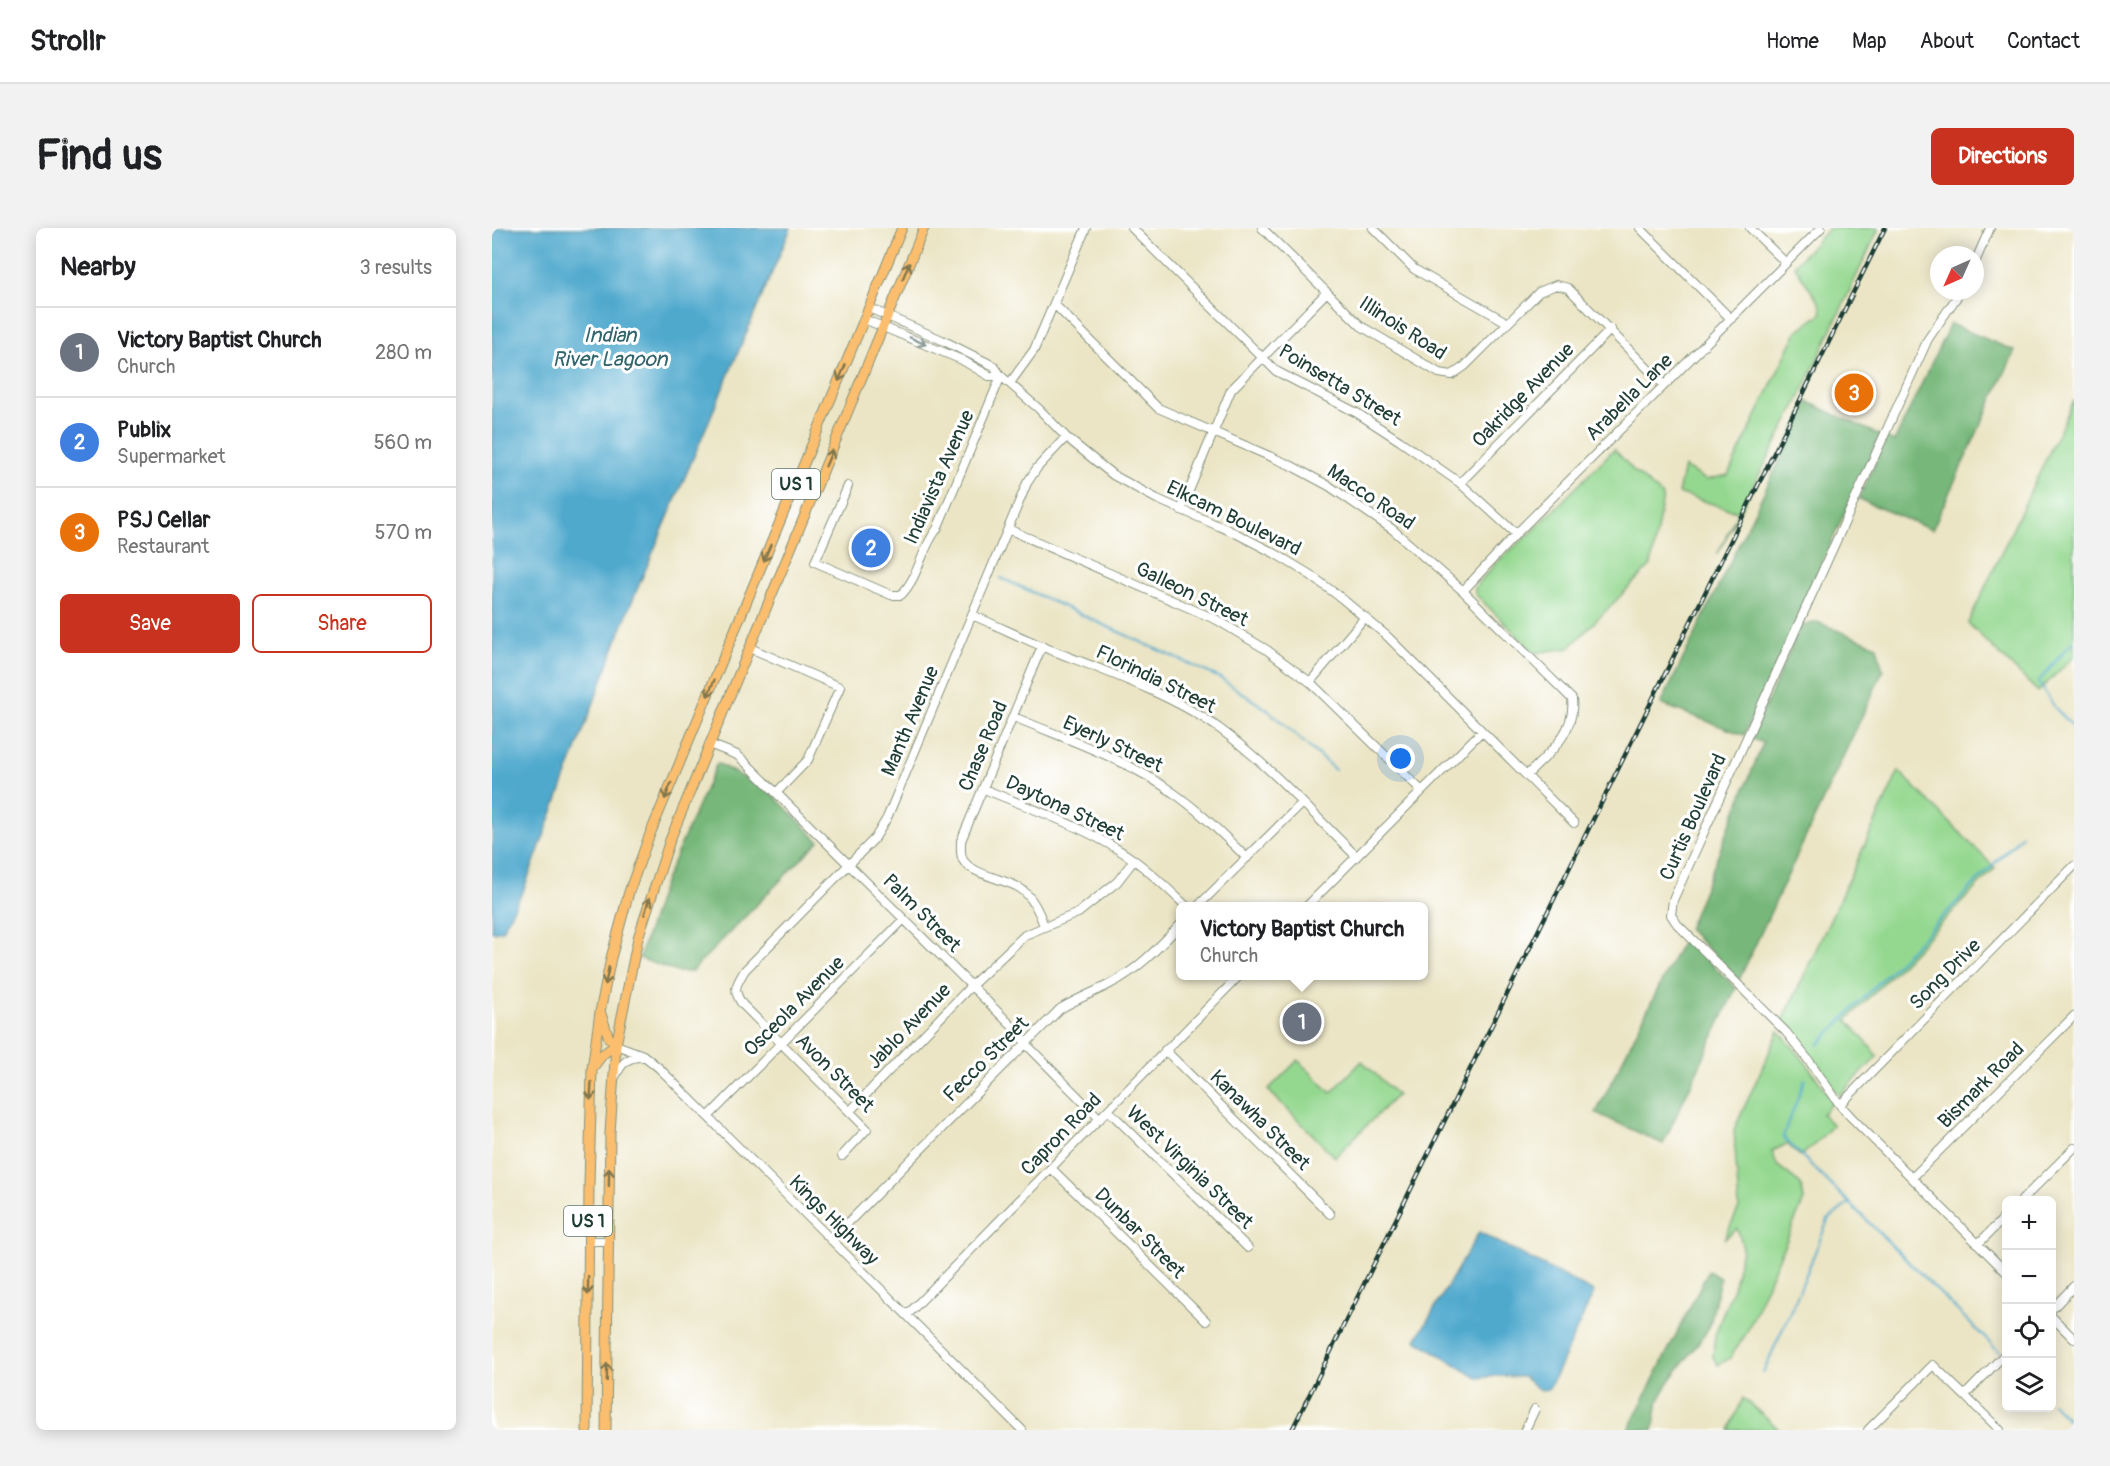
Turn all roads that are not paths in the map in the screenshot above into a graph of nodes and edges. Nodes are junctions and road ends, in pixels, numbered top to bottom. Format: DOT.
graph roads {
  1 [pos="902,228"];
  2 [pos="924,228"];
  3 [pos="1086,228"];
  4 [pos="1132,228"];
  5 [pos="1262,228"];
  6 [pos="1373,228"];
  7 [pos="1640,228"];
  8 [pos="1750,228"];
  9 [pos="1821,228"];
  10 [pos="1990,228"];
  11 [pos="1982,246"];
  12 [pos="1786,263"];
  13 [pos="1326,293"];
  14 [pos="1955,300"];
  15 [pos="1054,304"];
  16 [pos="869,308"];
  17 [pos="888,315"];
  18 [pos="864,319"];
  19 [pos="1731,319"];
  20 [pos="1508,323"];
  21 [pos="884,326"];
  22 [pos="1611,329"];
  23 [pos="1263,357"];
  24 [pos="1001,376"];
  25 [pos="1010,383"];
  26 [pos="1664,385"];
  27 [pos="1214,430"];
  28 [pos="1066,437"];
  29 [pos="1460,483"];
  30 [pos="848,486"];
  31 [pos="1181,510"];
  32 [pos="1008,529"];
  33 [pos="1516,534"];
  34 [pos="1463,591"];
  35 [pos="972,615"];
  36 [pos="1365,617"];
  37 [pos="1042,646"];
  38 [pos="750,648"];
  39 [pos="1310,682"];
  40 [pos="1014,717"];
  41 [pos="1482,731"];
  42 [pos="709,744"];
  43 [pos="1527,775"];
  44 [pos="984,789"];
  45 [pos="1422,790"];
  46 [pos="777,792"];
  47 [pos="1302,803"];
  48 [pos="1574,823"];
  49 [pos="1356,856"];
  50 [pos="1247,858"];
  51 [pos="1134,860"];
  52 [pos="850,865"];
  53 [pos="2074,866"];
  54 [pos="1182,902"];
  55 [pos="1202,902"];
  56 [pos="1310,902"];
  57 [pos="904,919"];
  58 [pos="1044,926"];
  59 [pos="1176,929"];
  60 [pos="1234,980"];
  61 [pos="736,986"];
  62 [pos="971,986"];
  63 [pos="600,1012"];
  64 [pos="2074,1016"];
  65 [pos="781,1043"];
  66 [pos="1025,1043"];
  67 [pos="616,1044"];
  68 [pos="1166,1050"];
  69 [pos="646,1057"];
  70 [pos="592,1069"];
  71 [pos="613,1081"];
  72 [pos="1840,1105"];
  73 [pos="1108,1110"];
  74 [pos="850,1111"];
  75 [pos="708,1117"];
  76 [pos="1100,1119"];
  77 [pos="2074,1148"];
  78 [pos="842,1156"];
  79 [pos="1052,1169"];
  80 [pos="1912,1178"];
  81 [pos="2026,1196"];
  82 [pos="1330,1214"];
  83 [pos="2002,1221"];
  84 [pos="831,1240"];
  85 [pos="588,1241"];
  86 [pos="608,1241"];
  87 [pos="1978,1244"];
  88 [pos="1248,1248"];
  89 [pos="2002,1267"];
  90 [pos="2074,1286"];
  91 [pos="2056,1305"];
  92 [pos="907,1315"];
  93 [pos="1206,1321"];
  94 [pos="2056,1321"];
  95 [pos="2074,1339"];
  96 [pos="2002,1358"];
  97 [pos="1965,1395"];
  98 [pos="1535,1409"];
  99 [pos="587,1430"];
  100 [pos="606,1430"];
  101 [pos="1022,1430"];
  102 [pos="1525,1430"];
  103 [pos="1868,1430"];
  104 [pos="2000,1430"];
  1 -- 16 [label="main road, US 1"];
  17 -- 2 [label="main road, US 1, one-way"];
  3 -- 15 [label="street"];
  4 -- 23 [label="street, Poinsetta Street"];
  5 -- 13 [label="street, Illinois Road"];
  6 -- 20 [label="street"];
  7 -- 19 [label="street"];
  8 -- 12 [label="street"];
  9 -- 12 [label="street, Arabella Lane"];
  10 -- 11 [label="street"];
  12 -- 19 [label="street, Arabella Lane"];
  13 -- 20 [label="street, Illinois Road"];
  13 -- 23 [label="street"];
  14 -- 72 [label="street, Curtis Boulevard"];
  15 -- 25 [label="street"];
  15 -- 27 [label="street, Macco Road"];
  16 -- 17 [label="street, Elkcam Boulevard"];
  16 -- 18 [label="main road, US 1"];
  17 -- 21 [label="main road, US 1"];
  17 -- 24 [label="street, Elkcam Boulevard"];
  18 -- 21 [label="street, Elkcam Boulevard"];
  18 -- 63 [label="main road, US 1, one-way"];
  19 -- 26 [label="street, Arabella Lane"];
  20 -- 22 [label="street"];
  21 -- 24 [label="street, Elkcam Boulevard, one-way"];
  38 -- 21 [label="main road, US 1, one-way"];
  22 -- 26 [label="street"];
  22 -- 29 [label="street, Oakridge Avenue"];
  23 -- 27 [label="street"];
  23 -- 29 [label="street, Poinsetta Street"];
  24 -- 25 [label="street, Elkcam Boulevard"];
  24 -- 30 [label="street, Indiavista Avenue"];
  25 -- 28 [label="street, Elkcam Boulevard"];
  26 -- 33 [label="street, Arabella Lane"];
  27 -- 31 [label="street"];
  27 -- 34 [label="street, Macco Road"];
  28 -- 31 [label="street, Elkcam Boulevard"];
  28 -- 32 [label="street, Manth Avenue"];
  29 -- 33 [label="street, Poinsetta Street"];
  31 -- 36 [label="street, Elkcam Boulevard"];
  32 -- 35 [label="street, Manth Avenue"];
  32 -- 39 [label="street, Galleon Street"];
  33 -- 34 [label="street, Arabella Lane"];
  34 -- 43 [label="street, Macco Road"];
  35 -- 37 [label="street, Florindia Street"];
  35 -- 52 [label="street, Manth Avenue"];
  36 -- 39 [label="street"];
  36 -- 41 [label="street, Elkcam Boulevard"];
  37 -- 40 [label="street, Chase Road"];
  37 -- 47 [label="street, Florindia Street"];
  38 -- 42 [label="main road, US 1"];
  38 -- 46 [label="street"];
  39 -- 45 [label="street, Galleon Street"];
  40 -- 44 [label="street, Chase Road"];
  40 -- 50 [label="street, Eyerly Street"];
  41 -- 43 [label="street, Elkcam Boulevard"];
  41 -- 45 [label="street"];
  42 -- 46 [label="street, Palm Street"];
  67 -- 42 [label="main road, US 1, one-way"];
  43 -- 48 [label="street, Elkcam Boulevard"];
  44 -- 51 [label="street, Daytona Street"];
  44 -- 58 [label="street, Chase Road"];
  45 -- 49 [label="street"];
  46 -- 52 [label="street, Palm Street"];
  47 -- 49 [label="street, Florindia Street"];
  47 -- 50 [label="street"];
  49 -- 56 [label="street"];
  50 -- 55 [label="street"];
  51 -- 54 [label="street, Daytona Street"];
  51 -- 58 [label="street, Jablo Avenue"];
  52 -- 57 [label="street, Palm Street"];
  52 -- 61 [label="street, Manth Avenue"];
  53 -- 72 [label="street, Song Drive"];
  57 -- 62 [label="street, Palm Street"];
  57 -- 65 [label="street, Osceola Avenue"];
  58 -- 62 [label="street, Jablo Avenue"];
  59 -- 66 [label="street, Fecco Street"];
  60 -- 68 [label="street, Capron Road"];
  61 -- 65 [label="street, Avon Street"];
  62 -- 66 [label="street, Palm Street"];
  62 -- 74 [label="street, Jablo Avenue"];
  63 -- 67 [label="main road"];
  63 -- 70 [label="main road, US 1"];
  64 -- 80 [label="street, Bismark Road"];
  65 -- 74 [label="street, Avon Street"];
  65 -- 75 [label="street, Osceola Avenue"];
  66 -- 76 [label="street, Palm Street"];
  66 -- 84 [label="street, Fecco Street"];
  67 -- 69 [label="street, Kings Highway"];
  67 -- 70 [label="main road"];
  67 -- 71 [label="main road, US 1"];
  68 -- 73 [label="street, Capron Road"];
  68 -- 82 [label="street, Kanawha Street"];
  69 -- 71 [label="street"];
  69 -- 75 [label="street, Kings Highway"];
  70 -- 85 [label="main road, US 1, one-way"];
  86 -- 71 [label="main road, US 1, one-way"];
  72 -- 80 [label="street, Curtis Boulevard"];
  73 -- 76 [label="street, Capron Road"];
  73 -- 88 [label="street, West Virginia Street"];
  74 -- 78 [label="street, Avon Street"];
  75 -- 84 [label="street, Kings Highway"];
  76 -- 79 [label="street, Capron Road"];
  77 -- 81 [label="street"];
  79 -- 92 [label="street, Capron Road"];
  79 -- 93 [label="street, Dunbar Street"];
  80 -- 87 [label="street, Curtis Boulevard"];
  83 -- 87 [label="street"];
  84 -- 92 [label="street, Kings Highway"];
  85 -- 86 [label="street"];
  85 -- 99 [label="main road, US 1, one-way"];
  100 -- 86 [label="main road, US 1, one-way"];
  87 -- 89 [label="street, Curtis Boulevard"];
  90 -- 91 [label="street"];
  92 -- 101 [label="street, Kings Highway"];
  94 -- 95 [label="street"];
  96 -- 97 [label="street"];
  97 -- 103 [label="street"];
  97 -- 104 [label="street"];
  98 -- 102 [label="street"];
}
